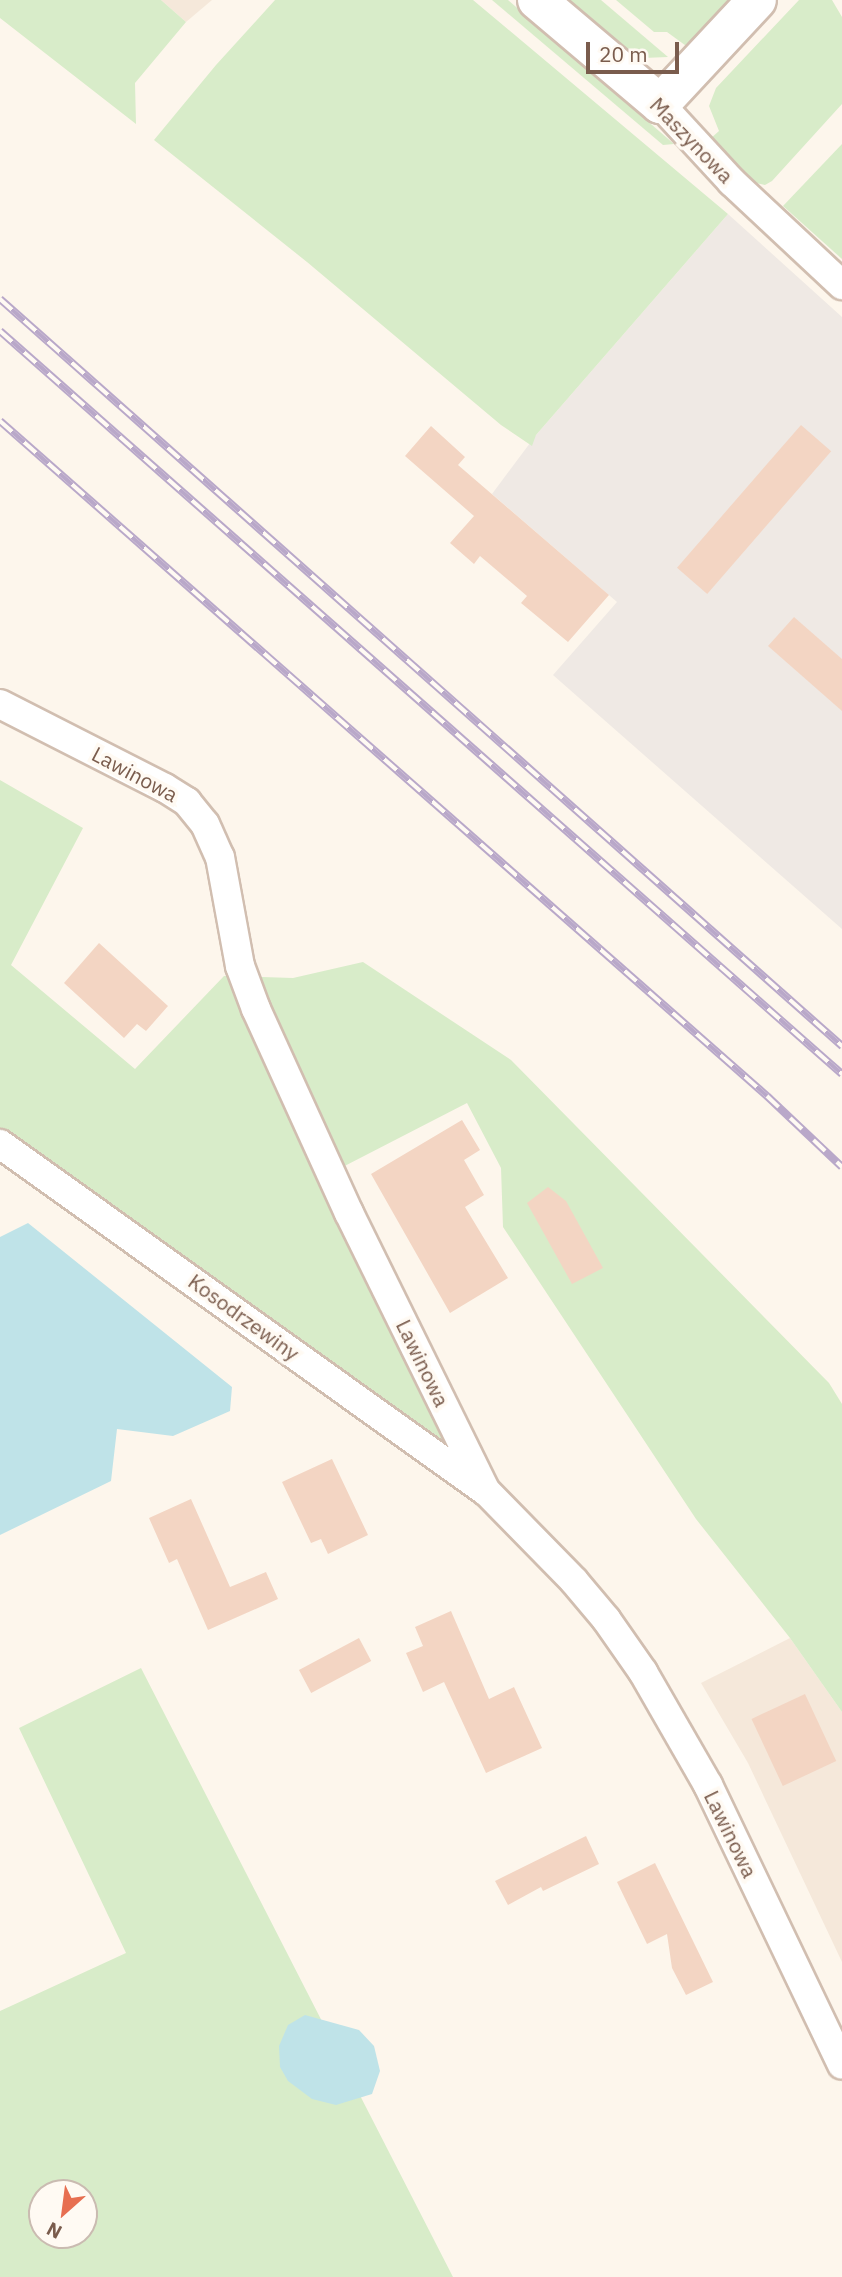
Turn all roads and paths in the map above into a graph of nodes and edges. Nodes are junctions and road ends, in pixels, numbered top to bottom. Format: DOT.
graph roads {
  1 [pos="537,0"];
  2 [pos="757,0"];
  3 [pos="660,104"];
  4 [pos="842,285"];
  5 [pos="0,704"];
  6 [pos="0,1143"];
  7 [pos="486,1491"];
  8 [pos="842,2066"];
  1 -- 3 [label="street, Maszynowa"];
  2 -- 3 [label="street"];
  3 -- 4 [label="street, Maszynowa"];
  5 -- 7 [label="street, Lawinowa"];
  6 -- 7 [label="street, Kosodrzewiny"];
  7 -- 8 [label="street, Lawinowa"];
}
